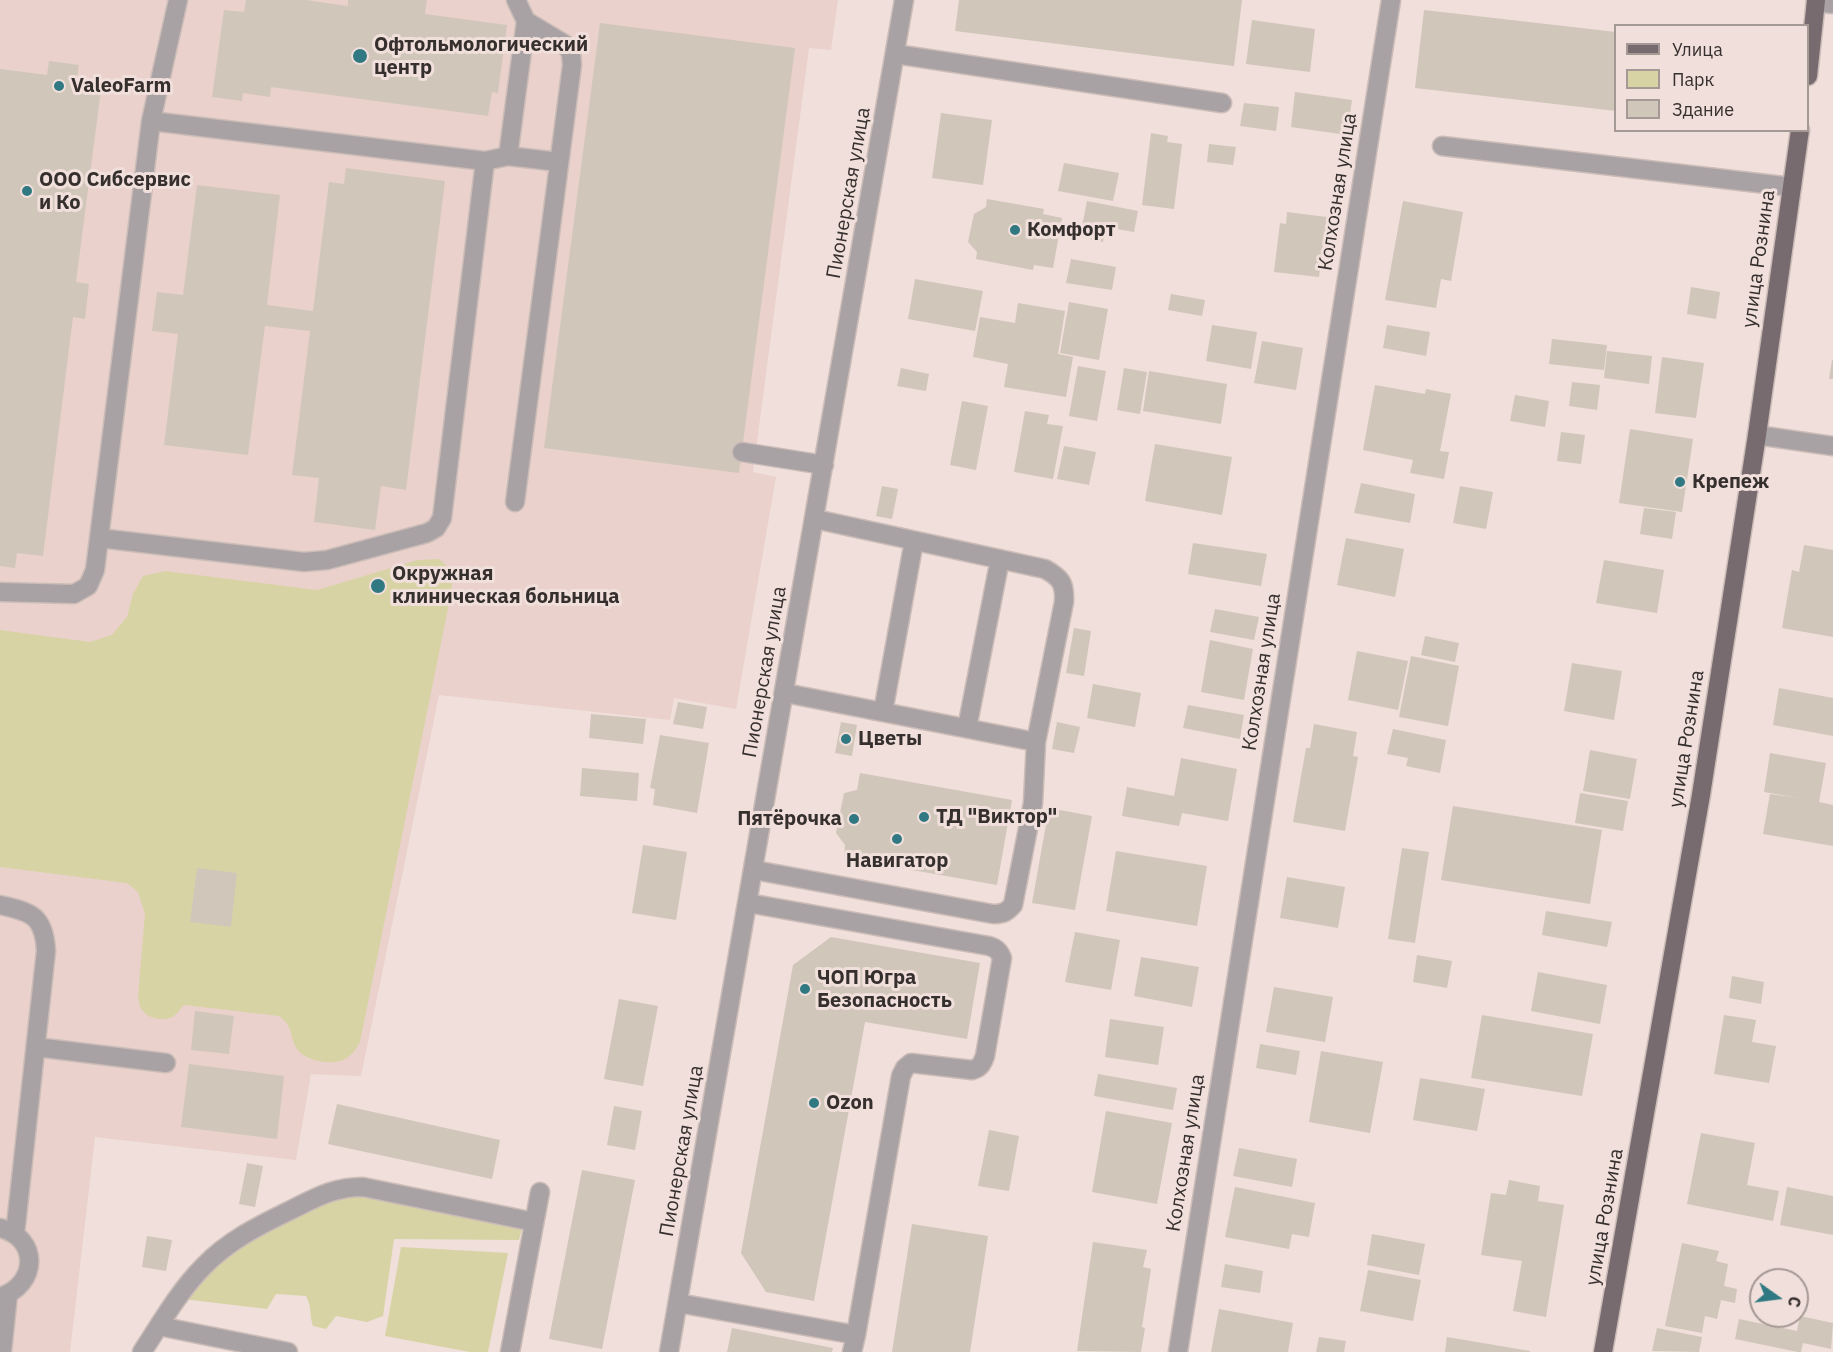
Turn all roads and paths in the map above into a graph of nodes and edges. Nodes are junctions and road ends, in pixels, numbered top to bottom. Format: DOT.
graph roads {
  1 [pos="178,0"];
  2 [pos="516,0"];
  3 [pos="904,0"];
  4 [pos="1391,0"];
  5 [pos="1817,1"];
  6 [pos="526,21"];
  7 [pos="896,54"];
  8 [pos="1809,68"];
  9 [pos="1222,103"];
  10 [pos="151,121"];
  11 [pos="1800,132"];
  12 [pos="1442,146"];
  13 [pos="508,156"];
  14 [pos="485,161"];
  15 [pos="560,162"];
  16 [pos="1792,187"];
  17 [pos="1757,435"];
  18 [pos="1833,446"];
  19 [pos="742,452"];
  20 [pos="824,465"];
  21 [pos="515,502"];
  22 [pos="815,519"];
  23 [pos="99,538"];
  24 [pos="914,541"];
  25 [pos="1000,559"];
  26 [pos="0,592"];
  27 [pos="784,693"];
  28 [pos="883,712"];
  29 [pos="967,728"];
  30 [pos="1036,742"];
  31 [pos="754,870"];
  32 [pos="748,903"];
  33 [pos="0,905"];
  34 [pos="36,1047"];
  35 [pos="166,1063"];
  36 [pos="540,1192"];
  37 [pos="534,1222"];
  38 [pos="7,1231"];
  39 [pos="4,1296"];
  40 [pos="678,1303"];
  41 [pos="159,1326"];
  42 [pos="854,1343"];
  43 [pos="2,1352"];
  44 [pos="141,1352"];
  45 [pos="288,1352"];
  46 [pos="510,1352"];
  47 [pos="669,1352"];
  48 [pos="1178,1352"];
  49 [pos="1603,1352"];
  1 -- 10 [label="street"];
  2 -- 6 [label="street"];
  3 -- 7 [label="street, Пионерская улица"];
  4 -- 48 [label="street, Колхозная улица"];
  5 -- 8 [label="main road"];
  6 -- 13 [label="street"];
  6 -- 15 [label="street"];
  7 -- 9 [label="street"];
  7 -- 20 [label="street, Пионерская улица"];
  10 -- 14 [label="street"];
  10 -- 23 [label="street"];
  11 -- 16 [label="main road, улица Рознина"];
  12 -- 16 [label="street"];
  13 -- 14 [label="street"];
  13 -- 15 [label="street"];
  14 -- 23 [label="street"];
  15 -- 21 [label="street"];
  16 -- 17 [label="main road, улица Рознина"];
  17 -- 18 [label="street"];
  17 -- 49 [label="main road, улица Рознина"];
  19 -- 20 [label="street"];
  20 -- 22 [label="street, Пионерская улица"];
  22 -- 24 [label="street"];
  22 -- 27 [label="street, Пионерская улица"];
  23 -- 26 [label="street"];
  24 -- 25 [label="street"];
  24 -- 28 [label="street"];
  25 -- 29 [label="street"];
  25 -- 30 [label="street"];
  27 -- 28 [label="street"];
  27 -- 31 [label="street, Пионерская улица"];
  28 -- 29 [label="street"];
  29 -- 30 [label="street"];
  30 -- 31 [label="street"];
  31 -- 32 [label="street, Пионерская улица"];
  32 -- 40 [label="street, Пионерская улица"];
  32 -- 42 [label="street"];
  33 -- 34 [label="street"];
  34 -- 35 [label="street"];
  34 -- 38 [label="street"];
  36 -- 37 [label="street"];
  37 -- 41 [label="street"];
  37 -- 46 [label="street"];
  38 -- 39 [label="street"];
  39 -- 43 [label="street"];
  40 -- 42 [label="street"];
  40 -- 47 [label="street, Пионерская улица"];
  41 -- 44 [label="street"];
  41 -- 45 [label="street"];
}
